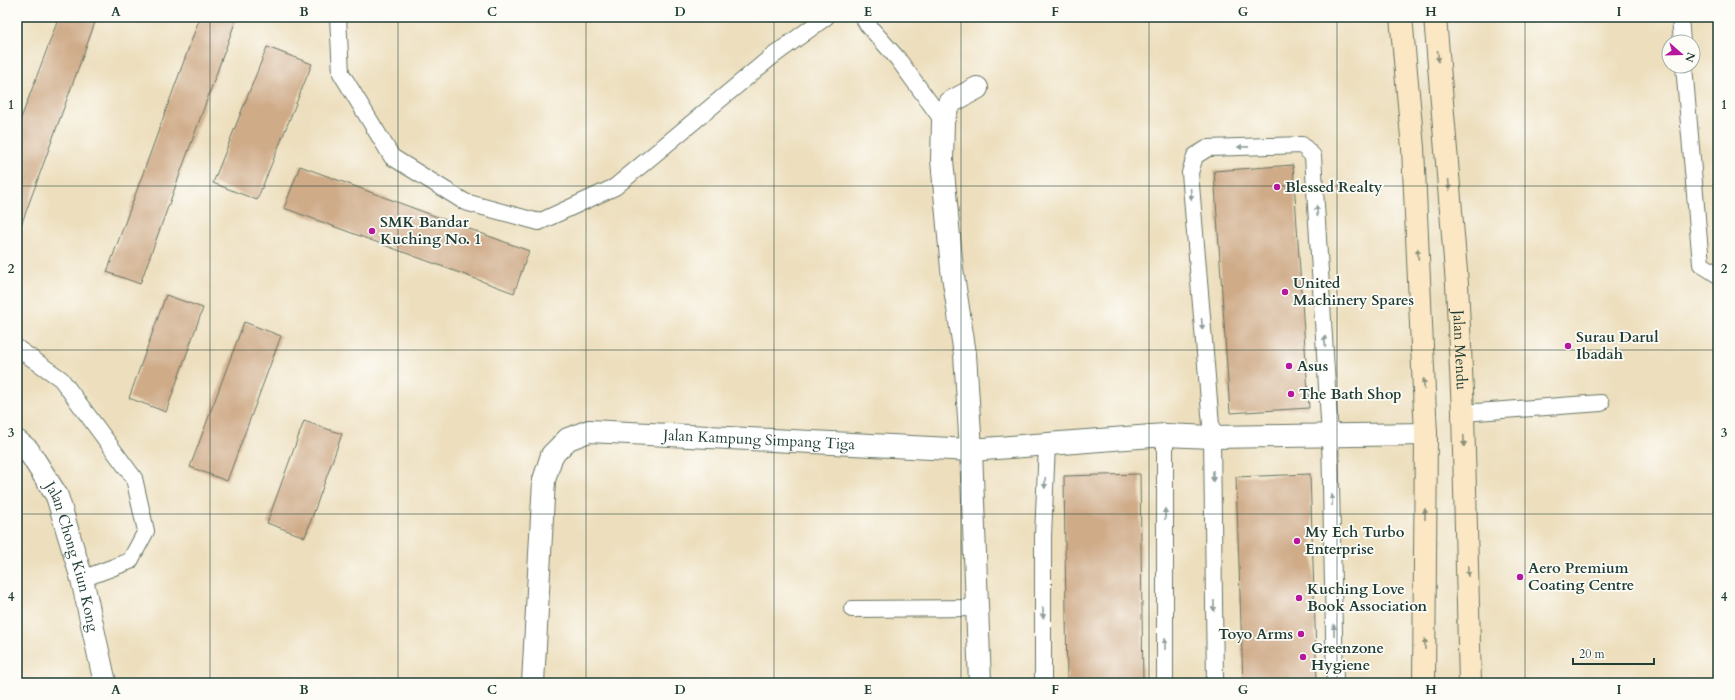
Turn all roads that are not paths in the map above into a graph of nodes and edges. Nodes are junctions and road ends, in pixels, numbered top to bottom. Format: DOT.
graph roads {
  1 [pos="338,17"];
  2 [pos="826,17"];
  3 [pos="863,17"];
  4 [pos="1401,17"];
  5 [pos="1434,17"];
  6 [pos="1680,17"];
  7 [pos="1681,34"];
  8 [pos="1685,74"];
  9 [pos="977,88"];
  10 [pos="943,121"];
  11 [pos="1718,275"];
  12 [pos="17,348"];
  13 [pos="1601,403"];
  14 [pos="1463,413"];
  15 [pos="1426,434"];
  16 [pos="1165,435"];
  17 [pos="1330,436"];
  18 [pos="1212,438"];
  19 [pos="1047,444"];
  20 [pos="971,450"];
  21 [pos="21,452"];
  22 [pos="82,579"];
  23 [pos="852,608"];
  24 [pos="978,608"];
  25 [pos="105,683"];
  26 [pos="533,683"];
  27 [pos="980,683"];
  28 [pos="1043,683"];
  29 [pos="1165,683"];
  30 [pos="1216,683"];
  31 [pos="1335,683"];
  32 [pos="1424,683"];
  33 [pos="1470,683"];
  1 -- 2 [label="lane"];
  3 -- 10 [label="lane"];
  15 -- 4 [label="main road, one-way"];
  5 -- 14 [label="main road, Jalan Mendu, one-way"];
  6 -- 7 [label="lane"];
  8 -- 11 [label="lane"];
  9 -- 10 [label="street"];
  10 -- 20 [label="street"];
  12 -- 22 [label="lane"];
  13 -- 14 [label="lane"];
  14 -- 33 [label="main road, Jalan Mendu, one-way"];
  15 -- 17 [label="street, Jalan Kampung Simpang Tiga"];
  32 -- 15 [label="main road, one-way"];
  16 -- 18 [label="street, Jalan Kampung Simpang Tiga"];
  16 -- 19 [label="street, Jalan Kampung Simpang Tiga"];
  29 -- 16 [label="lane, one-way"];
  17 -- 18 [label="street, Jalan Kampung Simpang Tiga"];
  17 -- 18 [label="lane, one-way"];
  31 -- 17 [label="lane, one-way"];
  18 -- 30 [label="lane, one-way"];
  19 -- 20 [label="street, Jalan Kampung Simpang Tiga"];
  19 -- 28 [label="lane, one-way"];
  20 -- 24 [label="street"];
  20 -- 26 [label="street, Jalan Kampung Simpang Tiga"];
  21 -- 22 [label="street, Jalan Chong Kiun Kong"];
  22 -- 25 [label="street, Jalan Chong Kiun Kong"];
  23 -- 24 [label="lane"];
  24 -- 27 [label="street"];
}
